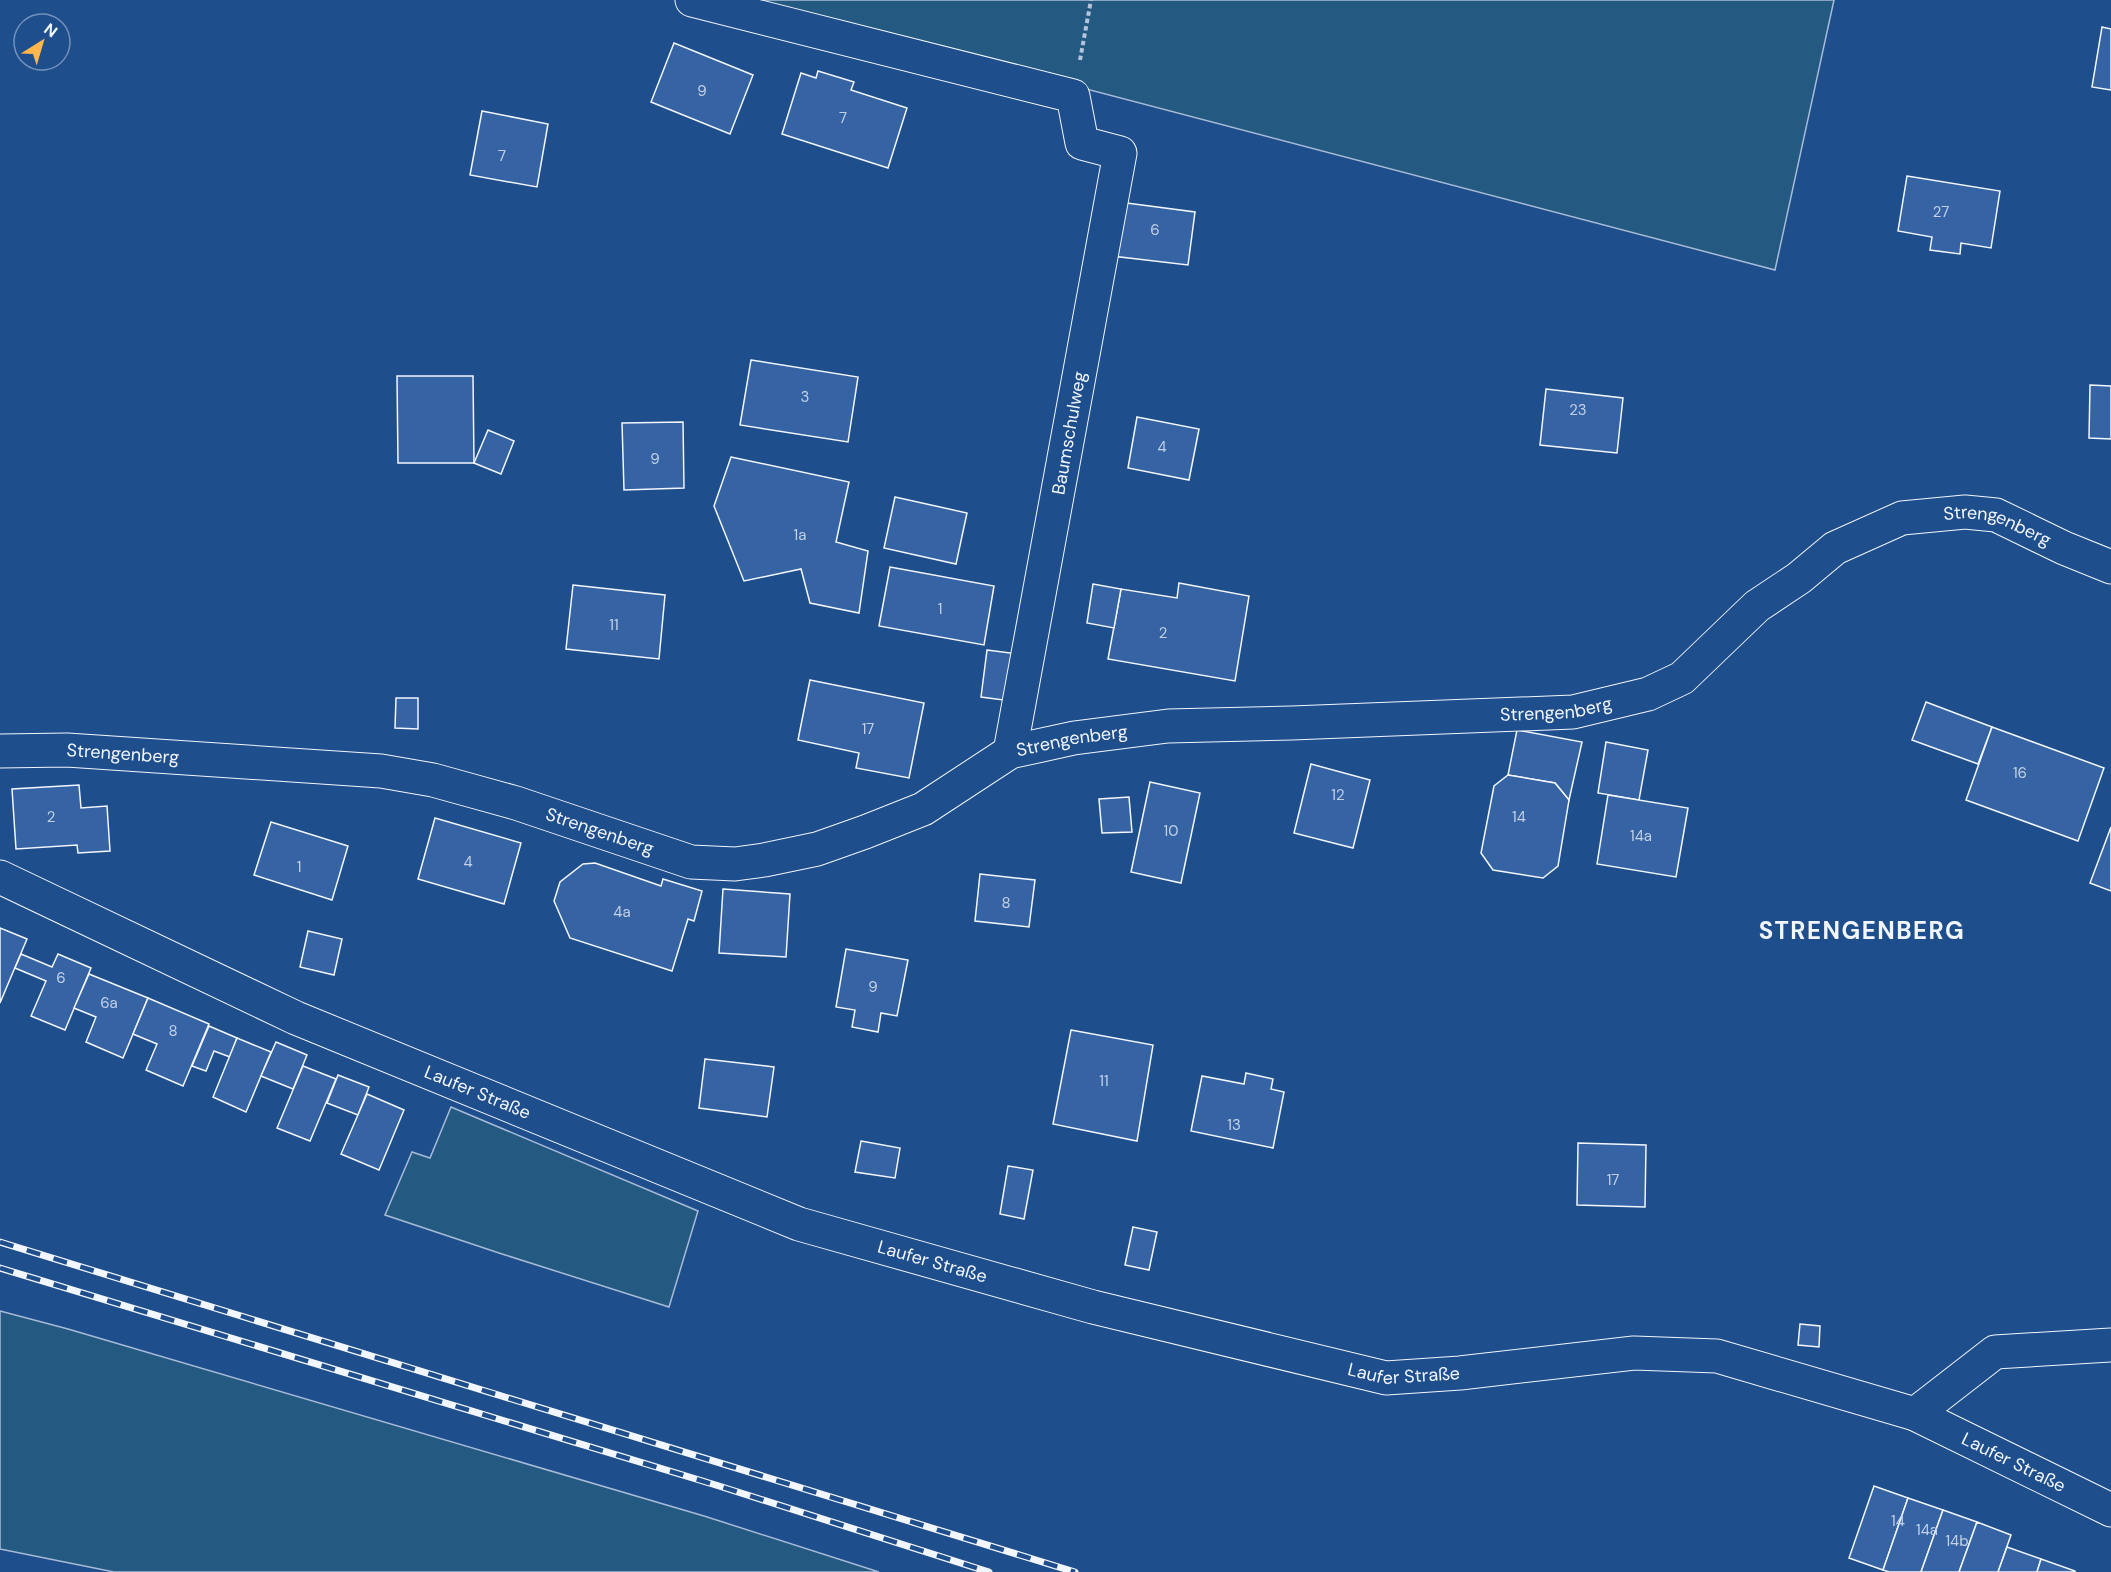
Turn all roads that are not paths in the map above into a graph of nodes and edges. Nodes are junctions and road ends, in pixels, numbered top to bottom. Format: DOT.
graph roads {
  1 [pos="692,0"];
  2 [pos="2111,567"];
  3 [pos="0,751"];
  4 [pos="1010,752"];
  5 [pos="0,877"];
  6 [pos="2111,1345"];
  7 [pos="1915,1414"];
  8 [pos="2111,1510"];
  1 -- 4 [label="street, Baumschulweg"];
  2 -- 4 [label="street, Strengenberg"];
  3 -- 4 [label="street, Strengenberg"];
  5 -- 7 [label="street, Laufer Straße"];
  6 -- 7 [label="street"];
  7 -- 8 [label="street, Laufer Straße"];
}
